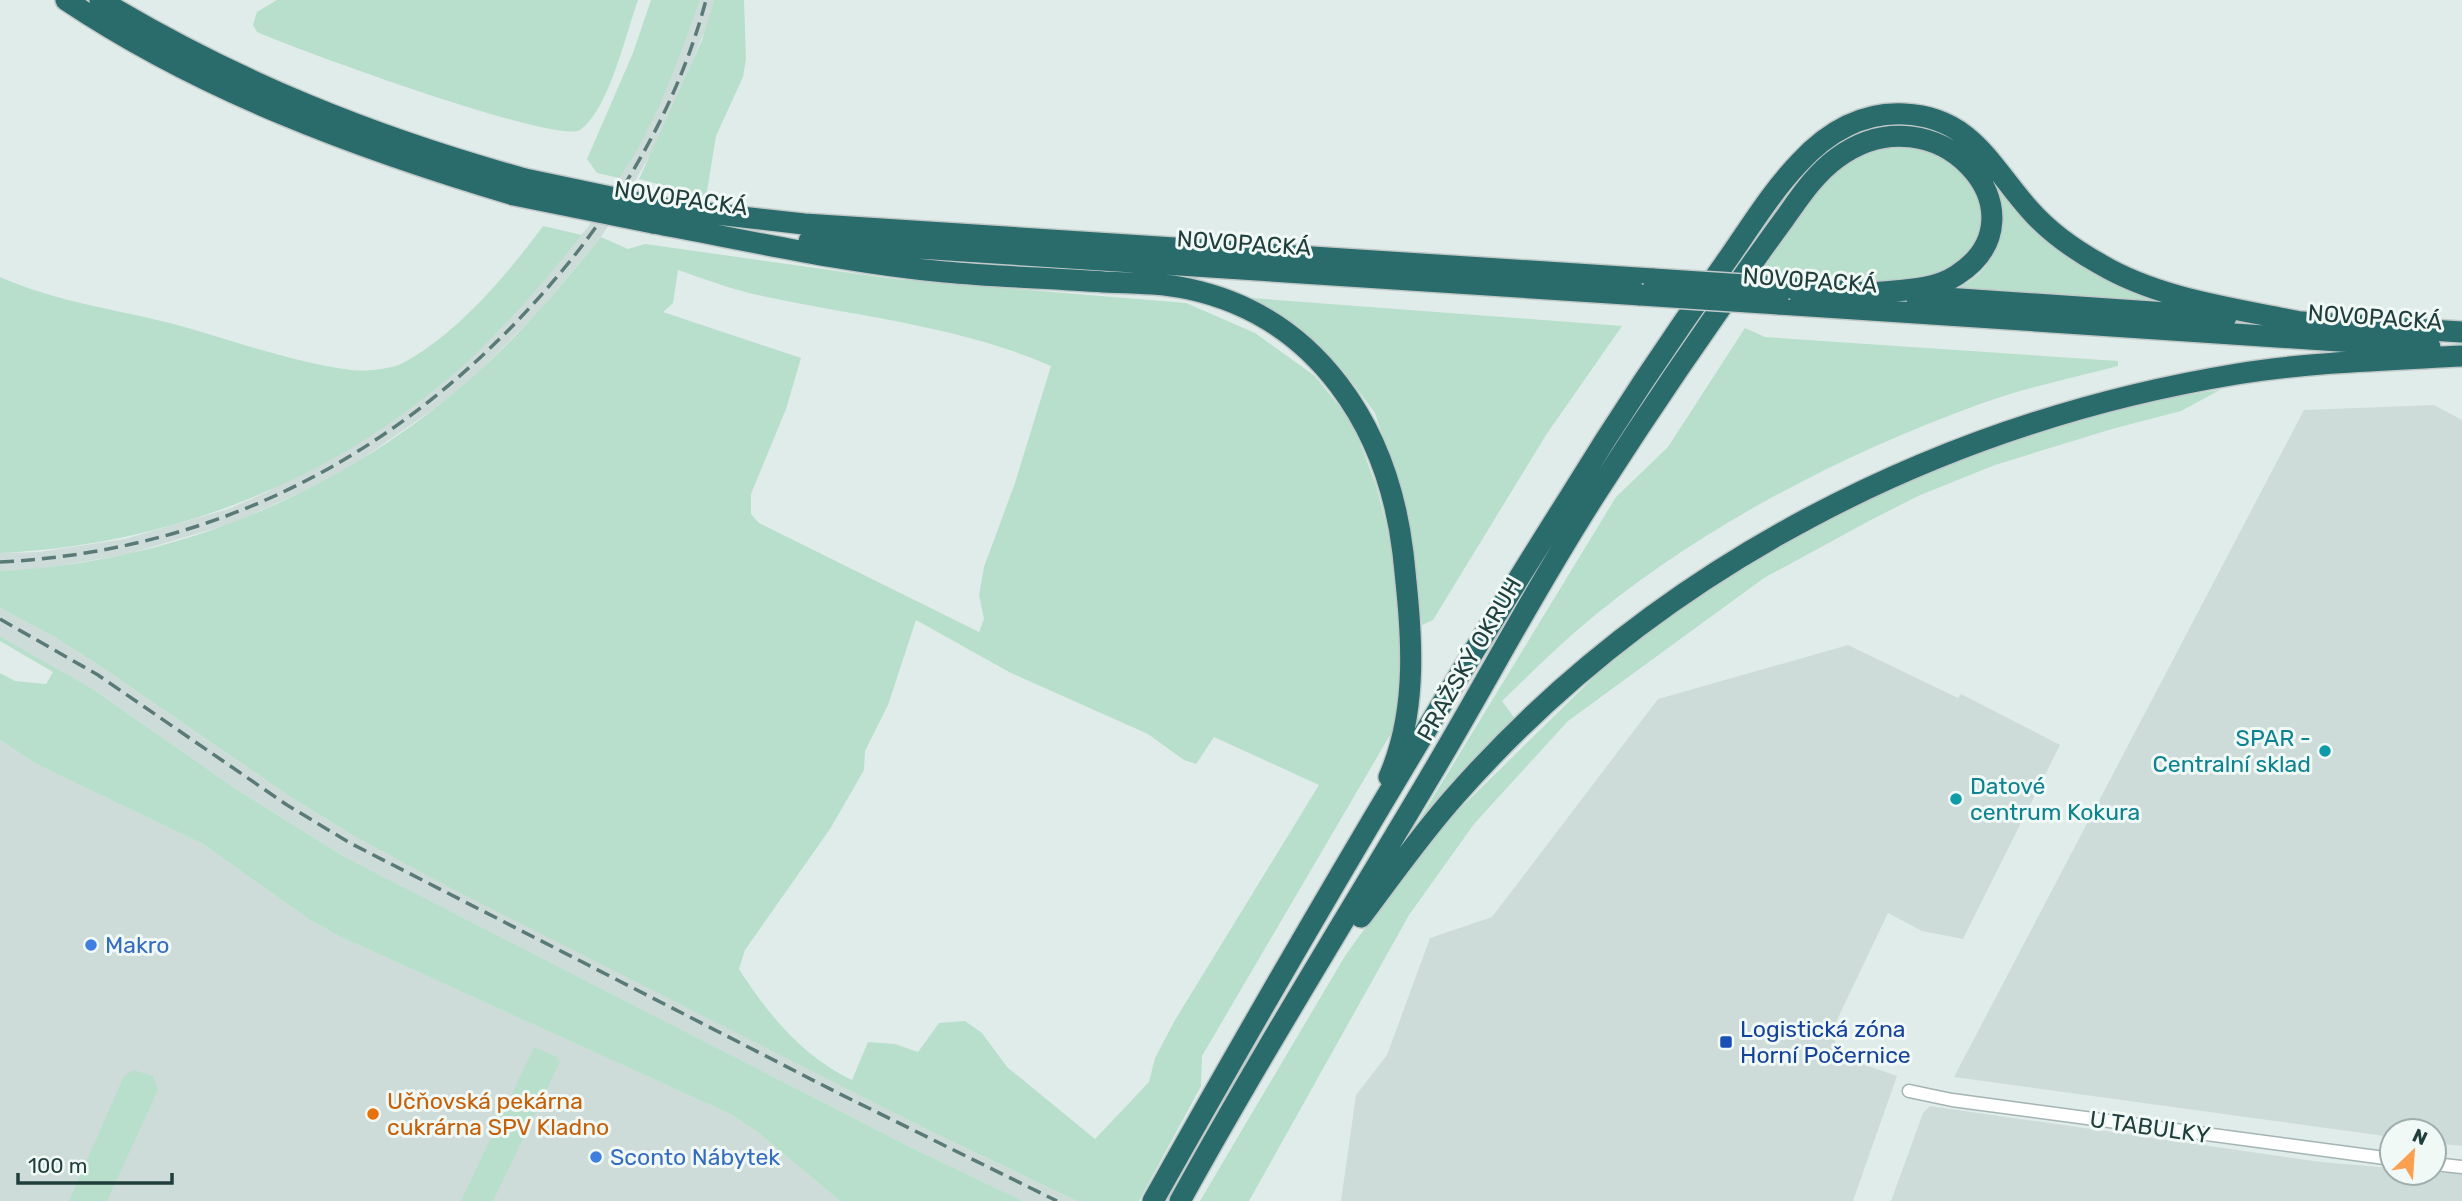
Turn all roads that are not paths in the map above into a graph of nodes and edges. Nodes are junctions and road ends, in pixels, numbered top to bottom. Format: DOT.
graph roads {
  1 [pos="66,0"];
  2 [pos="100,0"];
  3 [pos="520,187"];
  4 [pos="658,215"];
  5 [pos="1872,293"];
  6 [pos="1785,296"];
  7 [pos="2300,321"];
  8 [pos="2462,332"];
  9 [pos="2462,349"];
  10 [pos="2462,356"];
  11 [pos="1360,843"];
  12 [pos="1284,1024"];
  13 [pos="1909,1091"];
  14 [pos="2378,1156"];
  15 [pos="1153,1201"];
  16 [pos="1180,1201"];
  1 -- 3 [label="highway, NOVOPACKÁ"];
  2 -- 3 [label="highway, NOVOPACKÁ"];
  3 -- 4 [label="highway, NOVOPACKÁ, bridge"];
  4 -- 6 [label="highway, NOVOPACKÁ, bridge"];
  4 -- 11 [label="highway"];
  5 -- 6 [label="highway, NOVOPACKÁ"];
  5 -- 7 [label="highway, NOVOPACKÁ"];
  5 -- 12 [label="highway, PRAŽSKÝ OKRUH"];
  6 -- 9 [label="highway, NOVOPACKÁ"];
  7 -- 8 [label="highway, NOVOPACKÁ"];
  7 -- 11 [label="highway, PRAŽSKÝ OKRUH"];
  10 -- 12 [label="highway"];
  11 -- 15 [label="highway, PRAŽSKÝ OKRUH"];
  12 -- 16 [label="highway, PRAŽSKÝ OKRUH"];
  13 -- 14 [label="street, U TABULKY"];
}
